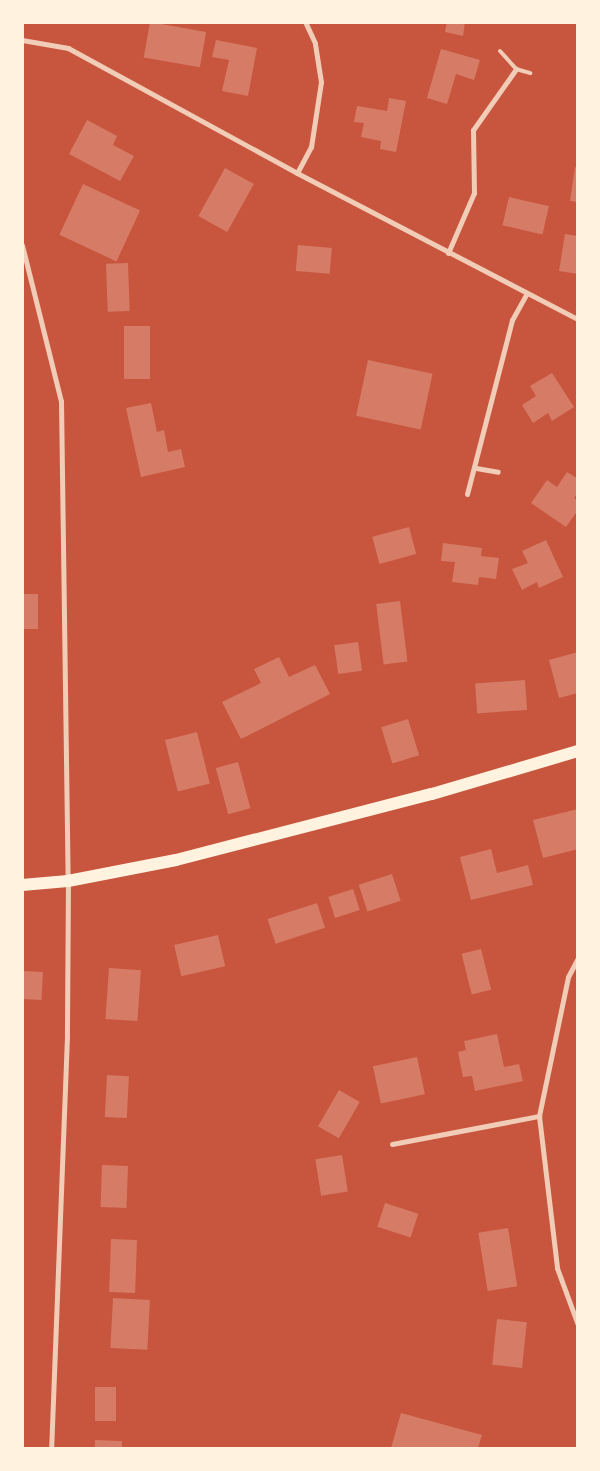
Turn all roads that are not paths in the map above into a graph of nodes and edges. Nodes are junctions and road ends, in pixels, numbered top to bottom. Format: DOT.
graph roads {
  1 [pos="305,22"];
  2 [pos="22,40"];
  3 [pos="500,51"];
  4 [pos="516,69"];
  5 [pos="530,73"];
  6 [pos="297,173"];
  7 [pos="22,245"];
  8 [pos="448,253"];
  9 [pos="526,295"];
  10 [pos="578,320"];
  11 [pos="476,468"];
  12 [pos="498,472"];
  13 [pos="467,494"];
  14 [pos="578,751"];
  15 [pos="68,882"];
  16 [pos="22,885"];
  17 [pos="578,958"];
  18 [pos="539,1116"];
  19 [pos="392,1144"];
  20 [pos="578,1325"];
  21 [pos="51,1448"];
  1 -- 6 [label="street"];
  2 -- 6 [label="street"];
  3 -- 4 [label="lane"];
  4 -- 5 [label="lane"];
  4 -- 8 [label="street"];
  6 -- 8 [label="street"];
  7 -- 15 [label="street"];
  8 -- 9 [label="street"];
  9 -- 10 [label="street"];
  9 -- 11 [label="street"];
  11 -- 12 [label="street"];
  11 -- 13 [label="street"];
  14 -- 15 [label="main road"];
  15 -- 16 [label="main road"];
  15 -- 21 [label="street"];
  17 -- 18 [label="street"];
  18 -- 19 [label="street"];
  18 -- 20 [label="street"];
}
